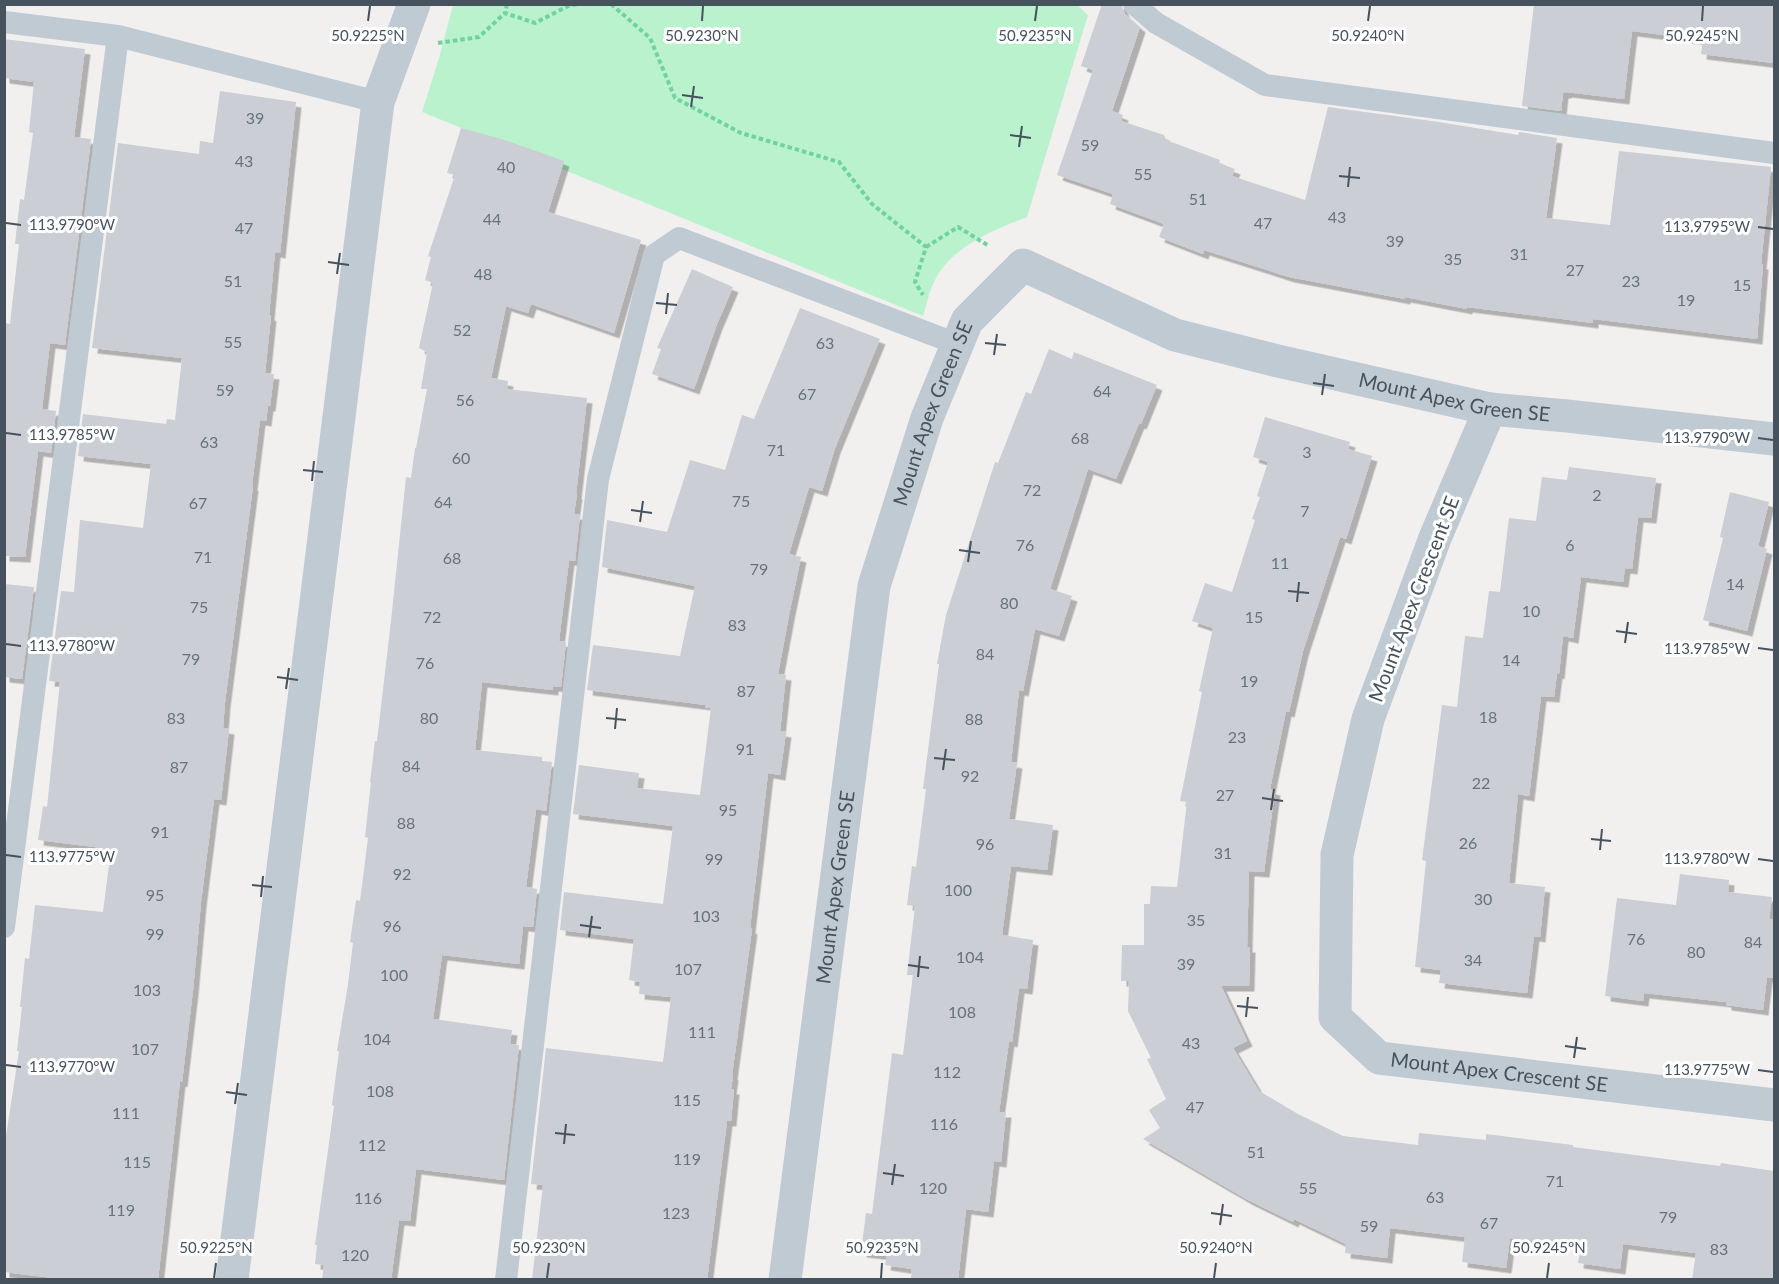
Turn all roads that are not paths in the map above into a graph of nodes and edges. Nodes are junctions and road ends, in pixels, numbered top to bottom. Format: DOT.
graph roads {
  1 [pos="414,4"];
  2 [pos="1134,4"];
  3 [pos="4,22"];
  4 [pos="118,36"];
  5 [pos="378,102"];
  6 [pos="1774,153"];
  7 [pos="962,332"];
  8 [pos="1490,409"];
  9 [pos="1774,440"];
  10 [pos="4,927"];
  11 [pos="1774,1104"];
  12 [pos="232,1280"];
  13 [pos="506,1280"];
  14 [pos="785,1280"];
  1 -- 5 [label="street"];
  2 -- 6 [label="lane"];
  3 -- 4 [label="lane"];
  4 -- 5 [label="lane"];
  4 -- 10 [label="lane"];
  5 -- 12 [label="street"];
  7 -- 8 [label="street, Mount Apex Green SE"];
  7 -- 13 [label="lane"];
  7 -- 14 [label="street, Mount Apex Green SE"];
  8 -- 9 [label="street, Mount Apex Green SE"];
  8 -- 11 [label="street, Mount Apex Crescent SE"];
}
